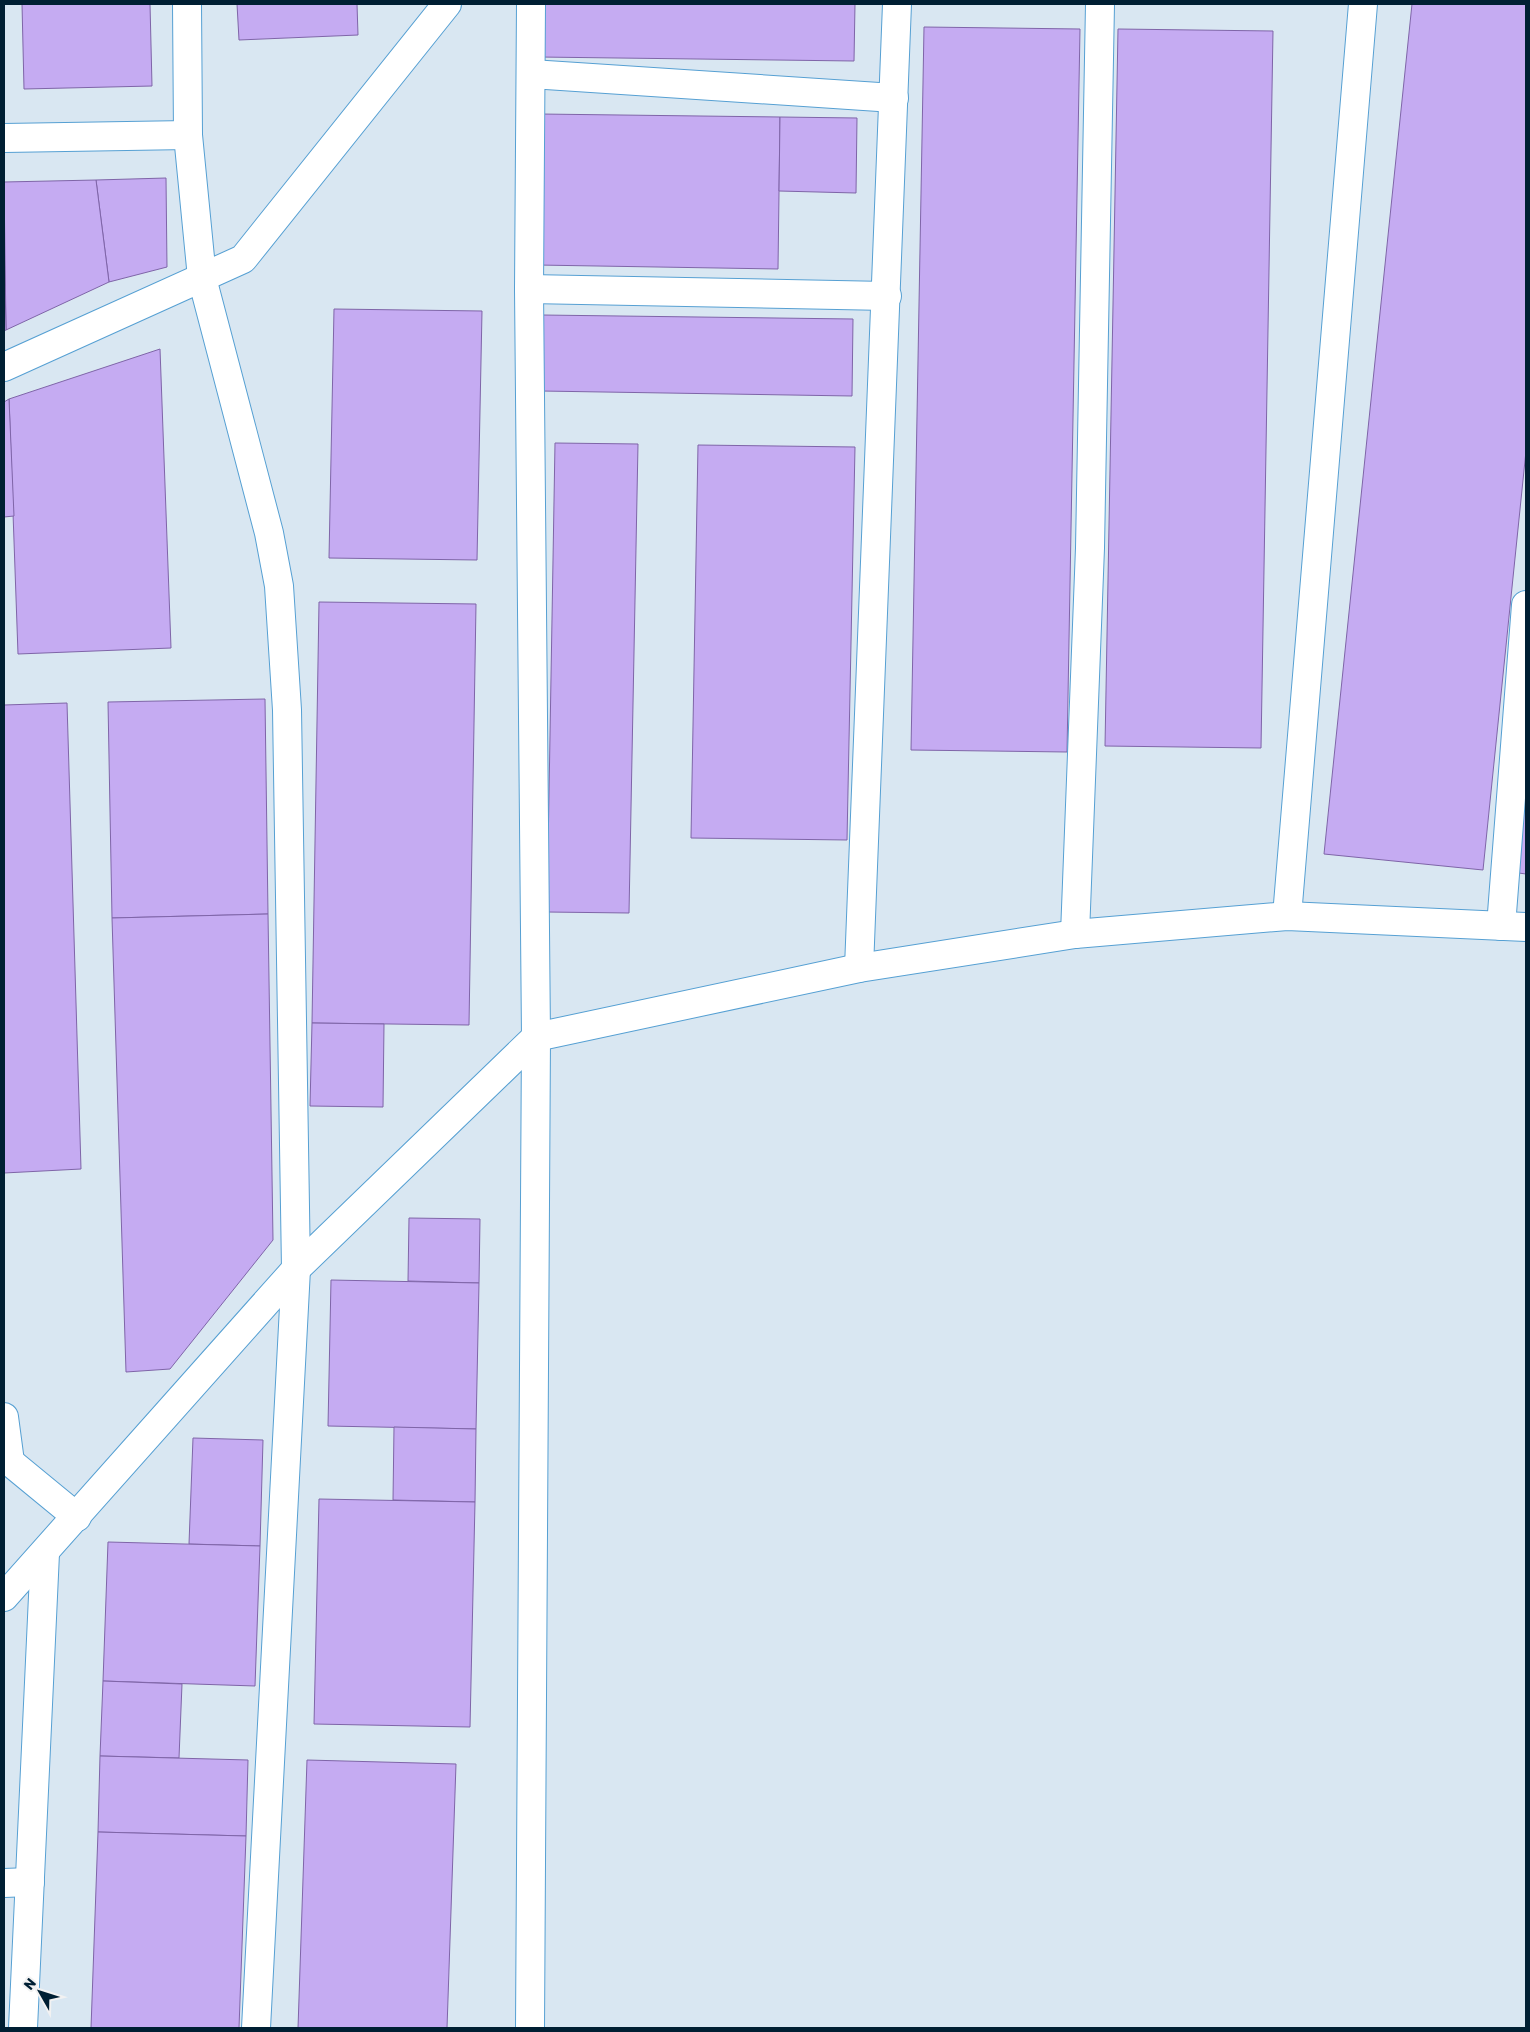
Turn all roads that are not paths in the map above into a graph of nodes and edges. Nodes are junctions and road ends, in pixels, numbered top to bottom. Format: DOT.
graph roads {
  1 [pos="187,4"];
  2 [pos="447,4"];
  3 [pos="531,4"];
  4 [pos="897,4"];
  5 [pos="1100,4"];
  6 [pos="1363,4"];
  7 [pos="531,74"];
  8 [pos="894,98"];
  9 [pos="188,135"];
  10 [pos="4,138"];
  11 [pos="202,278"];
  12 [pos="529,289"];
  13 [pos="887,296"];
  14 [pos="4,367"];
  15 [pos="1526,605"];
  16 [pos="1287,916"];
  17 [pos="1514,926"];
  18 [pos="1075,934"];
  19 [pos="859,968"];
  20 [pos="536,1037"];
  21 [pos="296,1269"];
  22 [pos="4,1417"];
  23 [pos="7,1459"];
  24 [pos="77,1517"];
  25 [pos="45,1553"];
  26 [pos="4,1597"];
  27 [pos="17,1883"];
  28 [pos="23,2028"];
  29 [pos="256,2028"];
  30 [pos="530,2028"];
  1 -- 9 [label="street"];
  2 -- 11 [label="street"];
  3 -- 7 [label="street"];
  4 -- 8 [label="street"];
  5 -- 18 [label="street"];
  6 -- 16 [label="street"];
  7 -- 8 [label="street"];
  7 -- 12 [label="street"];
  8 -- 13 [label="street"];
  9 -- 10 [label="street"];
  9 -- 11 [label="street"];
  11 -- 14 [label="street"];
  11 -- 21 [label="street"];
  12 -- 13 [label="street"];
  12 -- 20 [label="street"];
  13 -- 19 [label="street"];
  15 -- 17 [label="street"];
  16 -- 17 [label="street"];
  16 -- 18 [label="street"];
  18 -- 19 [label="street"];
  19 -- 20 [label="street"];
  20 -- 21 [label="street"];
  20 -- 30 [label="street"];
  21 -- 24 [label="street"];
  21 -- 29 [label="street"];
  22 -- 23 [label="street"];
  23 -- 24 [label="street"];
  24 -- 25 [label="street"];
  25 -- 26 [label="street"];
  25 -- 27 [label="street"];
  27 -- 28 [label="street"];
}
